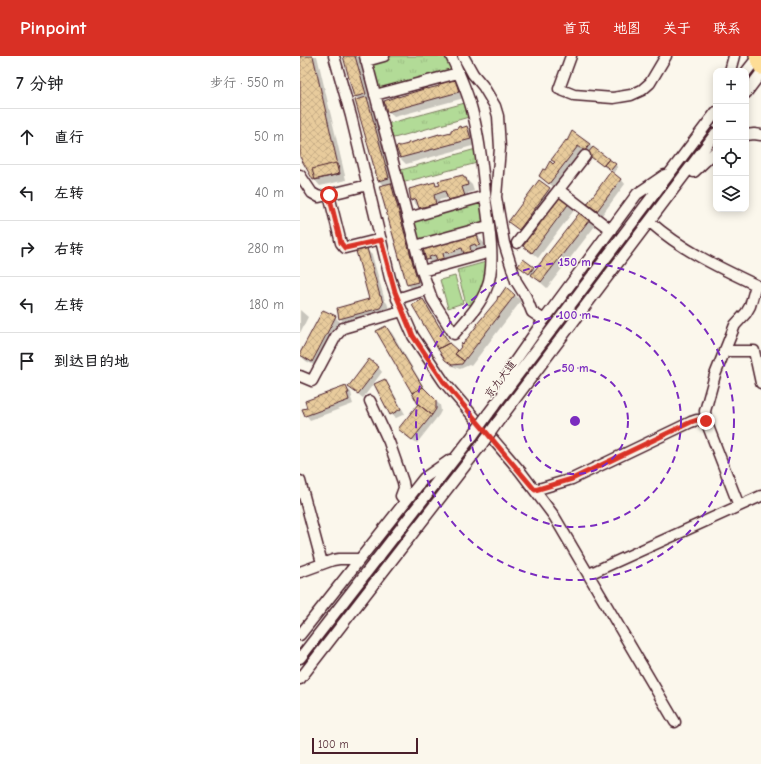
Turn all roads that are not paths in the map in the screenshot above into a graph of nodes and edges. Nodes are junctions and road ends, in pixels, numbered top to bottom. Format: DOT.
graph roads {
  1 [pos="334,56"];
  2 [pos="384,56"];
  3 [pos="451,56"];
  4 [pos="463,56"];
  5 [pos="571,56"];
  6 [pos="666,56"];
  7 [pos="734,56"];
  8 [pos="365,58"];
  9 [pos="758,61"];
  10 [pos="731,68"];
  11 [pos="749,69"];
  12 [pos="458,72"];
  13 [pos="761,73"];
  14 [pos="749,89"];
  15 [pos="375,95"];
  16 [pos="713,116"];
  17 [pos="749,135"];
  18 [pos="761,135"];
  19 [pos="713,137"];
  20 [pos="713,154"];
  21 [pos="585,156"];
  22 [pos="673,169"];
  23 [pos="300,175"];
  24 [pos="368,185"];
  25 [pos="559,190"];
  26 [pos="329,195"];
  27 [pos="485,196"];
  28 [pos="662,205"];
  29 [pos="408,218"];
  30 [pos="650,222"];
  31 [pos="488,226"];
  32 [pos="611,230"];
  33 [pos="381,240"];
  34 [pos="518,243"];
  35 [pos="415,246"];
  36 [pos="491,252"];
  37 [pos="422,271"];
  38 [pos="428,289"];
  39 [pos="397,298"];
  40 [pos="402,312"];
  41 [pos="544,320"];
  42 [pos="724,351"];
  43 [pos="300,376"];
  44 [pos="761,383"];
  45 [pos="500,399"];
  46 [pos="370,401"];
  47 [pos="706,421"];
  48 [pos="457,456"];
  49 [pos="300,481"];
  50 [pos="535,490"];
  51 [pos="761,496"];
  52 [pos="405,501"];
  53 [pos="739,506"];
  54 [pos="358,560"];
  55 [pos="322,563"];
  56 [pos="300,572"];
  57 [pos="589,574"];
  58 [pos="300,635"];
  59 [pos="300,658"];
  60 [pos="300,679"];
  61 [pos="675,722"];
  1 -- 24 [label="street"];
  2 -- 8 [label="street"];
  3 -- 12 [label="street"];
  4 -- 41 [label="street"];
  5 -- 6 [label="street"];
  7 -- 10 [label="street"];
  8 -- 15 [label="street"];
  9 -- 11 [label="street"];
  12 -- 15 [label="street"];
  12 -- 27 [label="street"];
  13 -- 14 [label="street"];
  15 -- 29 [label="street"];
  16 -- 22 [label="street, 京九大道"];
  17 -- 18 [label="street"];
  19 -- 28 [label="street"];
  20 -- 28 [label="street"];
  21 -- 25 [label="street"];
  22 -- 32 [label="street"];
  22 -- 45 [label="street, 京九大道"];
  23 -- 26 [label="street"];
  24 -- 26 [label="street"];
  24 -- 33 [label="street"];
  25 -- 32 [label="street"];
  25 -- 34 [label="street"];
  26 -- 33 [label="street"];
  27 -- 29 [label="street"];
  27 -- 31 [label="street"];
  28 -- 30 [label="street"];
  29 -- 35 [label="street"];
  30 -- 42 [label="street"];
  30 -- 60 [label="street, bridge"];
  31 -- 35 [label="street"];
  31 -- 36 [label="street"];
  32 -- 41 [label="street"];
  33 -- 39 [label="street"];
  35 -- 37 [label="street"];
  36 -- 37 [label="street"];
  36 -- 38 [label="street"];
  37 -- 38 [label="street"];
  38 -- 39 [label="street"];
  39 -- 40 [label="street"];
  40 -- 43 [label="street"];
  40 -- 50 [label="street"];
  41 -- 45 [label="street"];
  42 -- 44 [label="street"];
  42 -- 47 [label="street"];
  45 -- 48 [label="street, 京九大道, bridge"];
  46 -- 52 [label="street"];
  47 -- 50 [label="street"];
  47 -- 53 [label="street"];
  48 -- 52 [label="street"];
  48 -- 59 [label="street, 京九大道"];
  49 -- 55 [label="street"];
  50 -- 57 [label="street"];
  51 -- 53 [label="street"];
  52 -- 54 [label="street"];
  53 -- 57 [label="street"];
  54 -- 55 [label="street"];
  54 -- 58 [label="street"];
  55 -- 56 [label="street"];
  57 -- 61 [label="street"];
}
